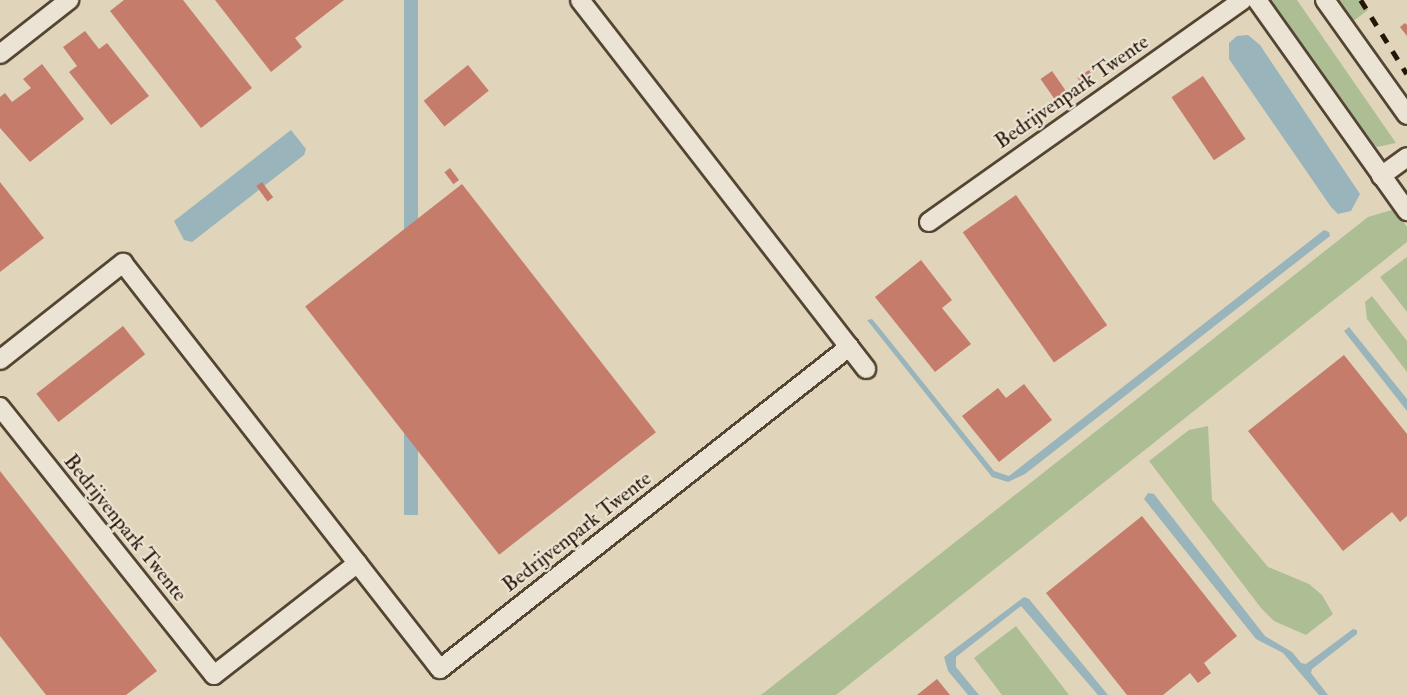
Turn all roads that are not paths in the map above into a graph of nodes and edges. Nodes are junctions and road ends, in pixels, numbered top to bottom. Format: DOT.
graph roads {
  1 [pos="69,0"];
  2 [pos="580,0"];
  3 [pos="1242,0"];
  4 [pos="1257,0"];
  5 [pos="1325,0"];
  6 [pos="0,54"];
  7 [pos="1407,115"];
  8 [pos="1407,157"];
  9 [pos="1382,176"];
  10 [pos="1407,211"];
  11 [pos="929,222"];
  12 [pos="849,347"];
  13 [pos="0,360"];
  14 [pos="866,369"];
  15 [pos="0,407"];
  16 [pos="358,563"];
  1 -- 6 [label="street"];
  2 -- 12 [label="street"];
  3 -- 11 [label="street, Bedrijvenpark Twente"];
  4 -- 9 [label="street"];
  5 -- 7 [label="street"];
  8 -- 9 [label="street"];
  9 -- 10 [label="street"];
  12 -- 14 [label="street"];
  12 -- 16 [label="street, Bedrijvenpark Twente"];
  13 -- 16 [label="street, Bedrijvenpark Twente"];
  15 -- 16 [label="street, Bedrijvenpark Twente"];
}
